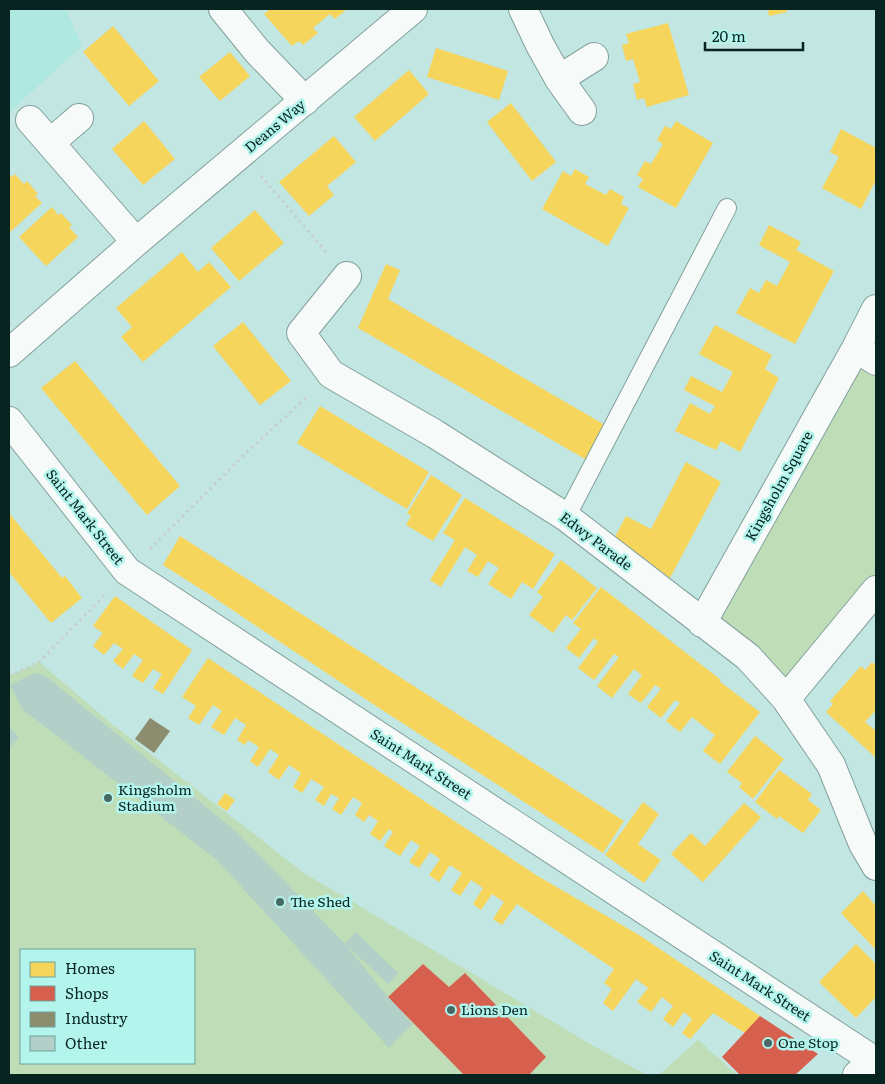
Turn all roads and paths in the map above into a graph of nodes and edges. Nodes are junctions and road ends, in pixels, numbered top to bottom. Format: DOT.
graph roads {
  1 [pos="223,9"];
  2 [pos="413,9"];
  3 [pos="523,9"];
  4 [pos="594,56"];
  5 [pos="559,79"];
  6 [pos="305,101"];
  7 [pos="582,111"];
  8 [pos="79,118"];
  9 [pos="30,120"];
  10 [pos="50,143"];
  11 [pos="242,154"];
  12 [pos="727,208"];
  13 [pos="136,242"];
  14 [pos="347,276"];
  15 [pos="876,308"];
  16 [pos="9,353"];
  17 [pos="866,355"];
  18 [pos="331,374"];
  19 [pos="9,421"];
  20 [pos="566,517"];
  21 [pos="128,571"];
  22 [pos="876,590"];
  23 [pos="702,623"];
  24 [pos="9,676"];
  25 [pos="786,699"];
  26 [pos="872,847"];
  27 [pos="869,1066"];
  1 -- 6 [label="street"];
  2 -- 6 [label="street, Deans Way"];
  3 -- 5 [label="street"];
  4 -- 5 [label="street"];
  5 -- 7 [label="street"];
  6 -- 11 [label="street, Deans Way"];
  8 -- 10 [label="street"];
  9 -- 10 [label="street"];
  10 -- 13 [label="street"];
  11 -- 13 [label="street, Deans Way"];
  11 -- 14 [label="path"];
  12 -- 20 [label="lane"];
  13 -- 16 [label="street, Deans Way"];
  14 -- 18 [label="street, Edwy Parade"];
  15 -- 17 [label="street, Kingsholm Square"];
  17 -- 23 [label="street, Kingsholm Square"];
  18 -- 20 [label="street, Edwy Parade"];
  18 -- 21 [label="path"];
  19 -- 21 [label="street, Saint Mark Street"];
  20 -- 23 [label="street, Edwy Parade"];
  21 -- 24 [label="path"];
  21 -- 27 [label="street, Saint Mark Street"];
  22 -- 25 [label="street"];
  23 -- 25 [label="street, Edwy Parade"];
  25 -- 26 [label="street, Edwy Parade"];
}
